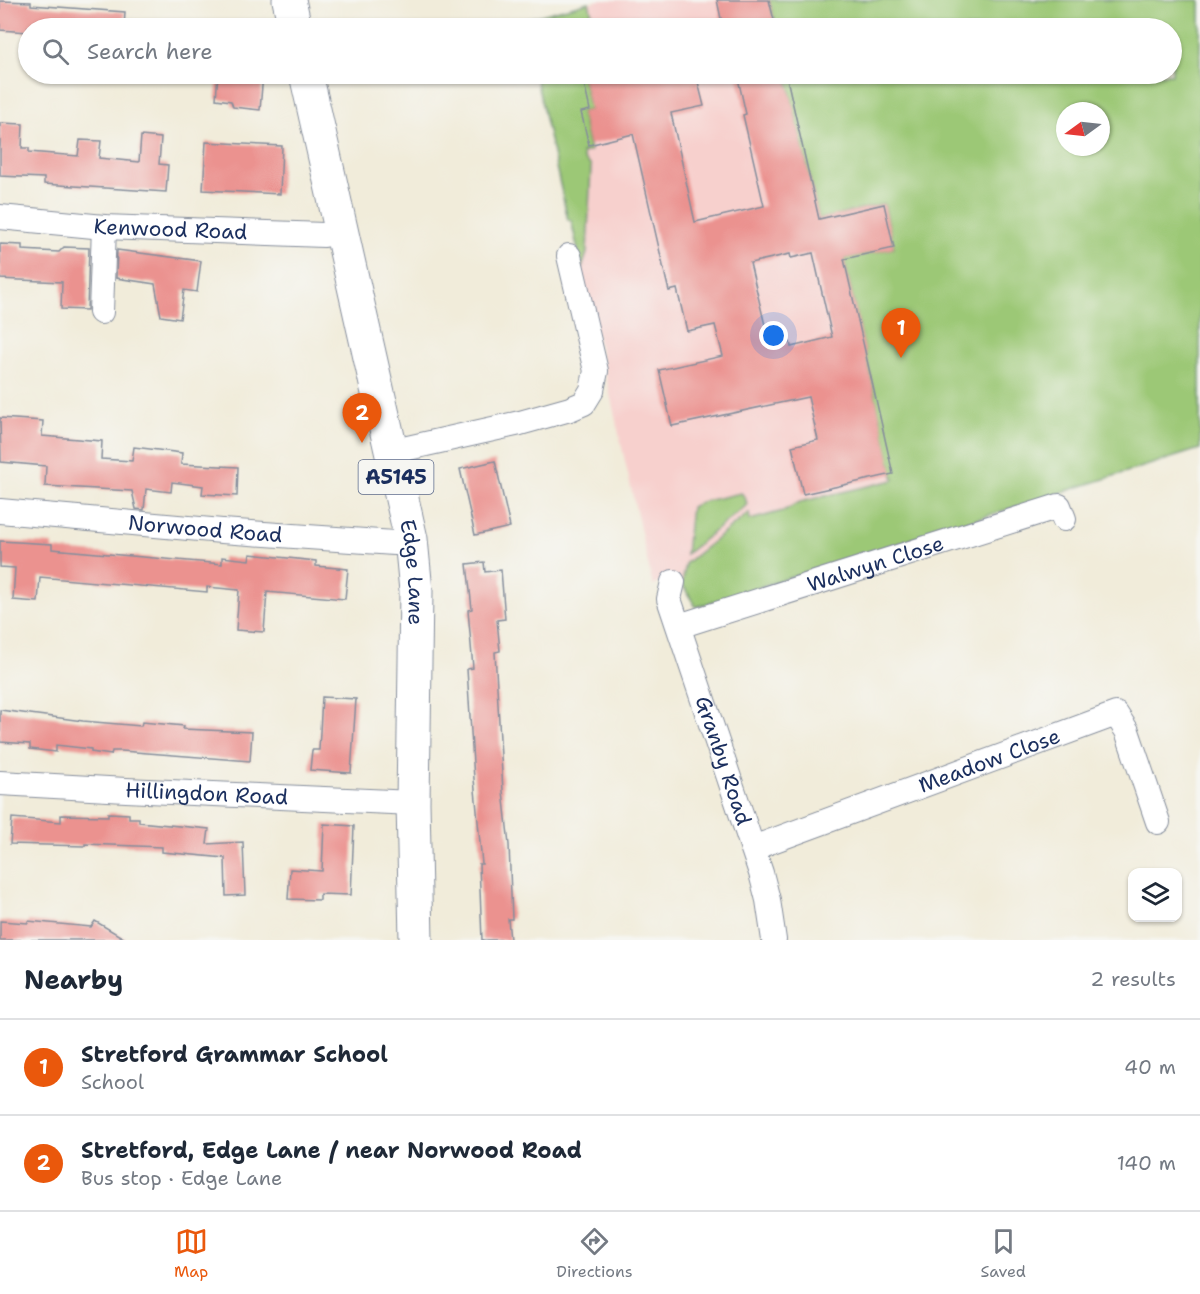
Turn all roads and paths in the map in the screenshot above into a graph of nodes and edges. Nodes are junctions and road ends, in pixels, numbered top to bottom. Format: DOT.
graph roads {
  1 [pos="289,0"];
  2 [pos="293,18"];
  3 [pos="308,84"];
  4 [pos="0,217"];
  5 [pos="104,227"];
  6 [pos="342,232"];
  7 [pos="569,256"];
  8 [pos="101,312"];
  9 [pos="390,452"];
  10 [pos="0,511"];
  11 [pos="1064,519"];
  12 [pos="411,539"];
  13 [pos="673,582"];
  14 [pos="679,626"];
  15 [pos="0,783"];
  16 [pos="413,803"];
  17 [pos="1158,822"];
  18 [pos="753,849"];
  19 [pos="416,940"];
  20 [pos="774,940"];
  1 -- 2 [label="highway"];
  3 -- 6 [label="highway, Edge Lane / A5145"];
  4 -- 5 [label="street, Kenwood Road"];
  5 -- 6 [label="street, Kenwood Road"];
  5 -- 8 [label="street"];
  6 -- 9 [label="highway, Edge Lane / A5145"];
  7 -- 9 [label="street"];
  9 -- 12 [label="highway, Edge Lane / A5145"];
  10 -- 12 [label="street, Norwood Road"];
  11 -- 14 [label="street, Walwyn Close"];
  12 -- 16 [label="highway, Edge Lane / A5145"];
  13 -- 14 [label="street, Granby Road"];
  14 -- 18 [label="street, Granby Road"];
  15 -- 16 [label="street, Hillingdon Road"];
  16 -- 19 [label="highway, Edge Lane / A5145"];
  17 -- 18 [label="street, Meadow Close"];
  18 -- 20 [label="street, Granby Road"];
}
